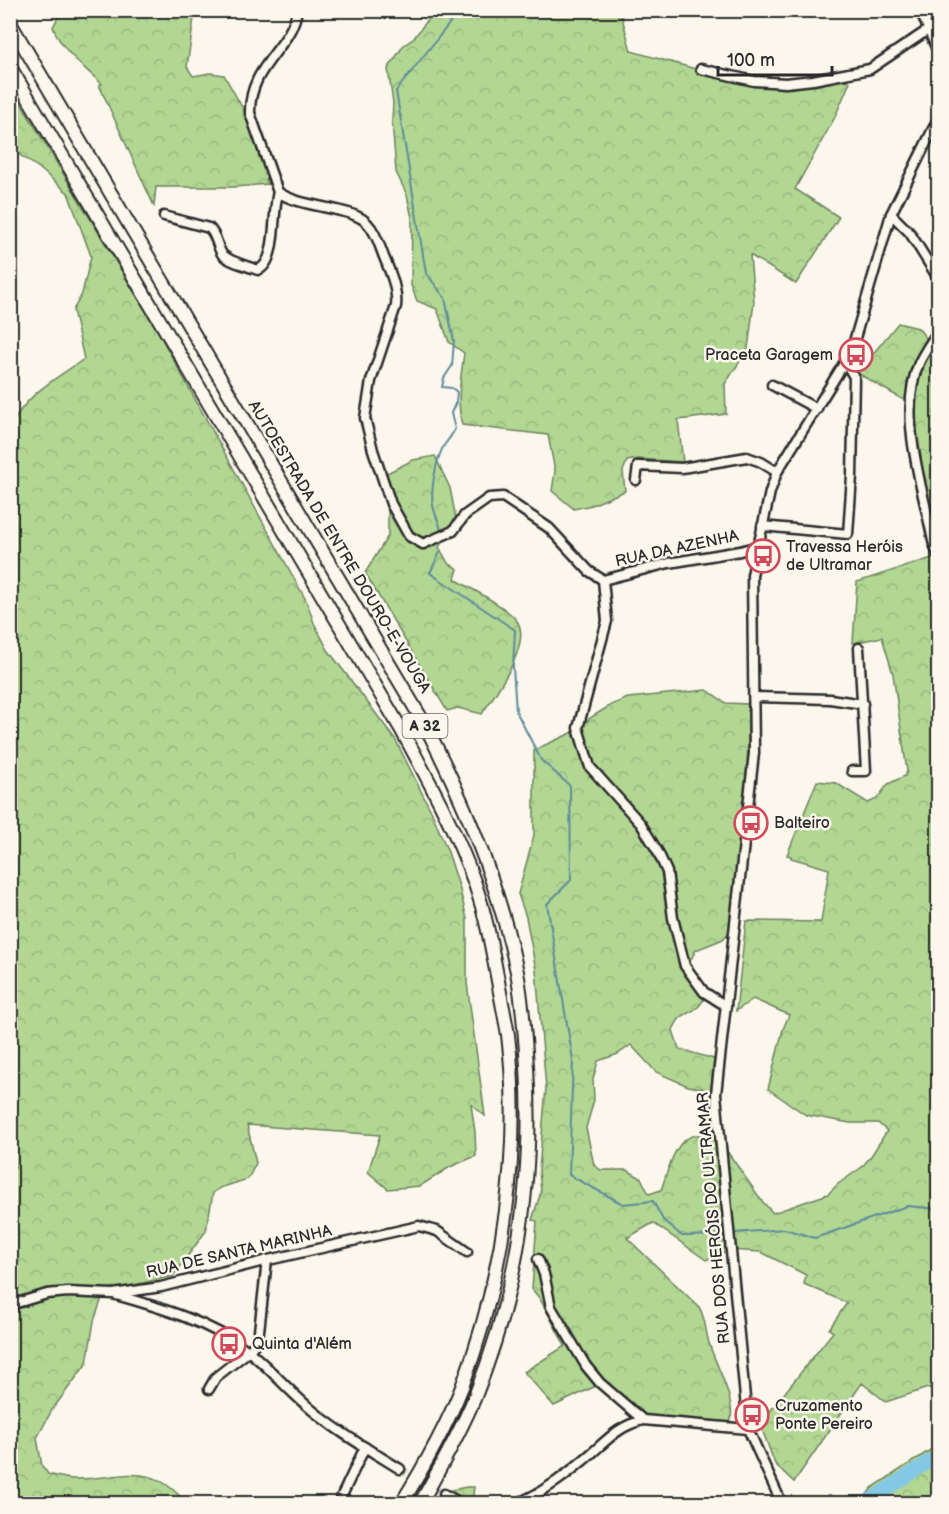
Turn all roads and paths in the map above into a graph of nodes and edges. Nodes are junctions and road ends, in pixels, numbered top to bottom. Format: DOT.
graph roads {
  1 [pos="297,10"];
  2 [pos="920,10"];
  3 [pos="10,23"];
  4 [pos="928,30"];
  5 [pos="939,52"];
  6 [pos="10,67"];
  7 [pos="701,69"];
  8 [pos="939,119"];
  9 [pos="278,192"];
  10 [pos="891,214"];
  11 [pos="164,216"];
  12 [pos="939,278"];
  13 [pos="939,331"];
  14 [pos="846,363"];
  15 [pos="772,385"];
  16 [pos="817,409"];
  17 [pos="777,472"];
  18 [pos="636,480"];
  19 [pos="762,526"];
  20 [pos="758,546"];
  21 [pos="939,555"];
  22 [pos="603,580"];
  23 [pos="859,648"];
  24 [pos="754,698"];
  25 [pos="863,704"];
  26 [pos="852,771"];
  27 [pos="726,1006"];
  28 [pos="467,1252"];
  29 [pos="538,1259"];
  30 [pos="267,1260"];
  31 [pos="113,1294"];
  32 [pos="10,1305"];
  33 [pos="249,1352"];
  34 [pos="209,1389"];
  35 [pos="643,1420"];
  36 [pos="748,1429"];
  37 [pos="364,1447"];
  38 [pos="400,1468"];
  39 [pos="444,1494"];
  40 [pos="338,1503"];
  41 [pos="401,1503"];
  42 [pos="420,1503"];
  43 [pos="462,1503"];
  44 [pos="515,1503"];
  45 [pos="782,1503"];
  1 -- 9 [label="street"];
  2 -- 4 [label="street"];
  3 -- 42 [label="highway, AUTOESTRADA DE ENTRE DOURO-E-VOUGA / A 32"];
  4 -- 5 [label="street"];
  4 -- 7 [label="street"];
  6 -- 41 [label="highway, A 32"];
  8 -- 10 [label="street, RUA DOS HERÓIS DO ULTRAMAR"];
  9 -- 11 [label="street"];
  9 -- 22 [label="street, RUA DA AZENHA"];
  10 -- 12 [label="street"];
  10 -- 14 [label="street, RUA DOS HERÓIS DO ULTRAMAR"];
  13 -- 21 [label="street"];
  14 -- 16 [label="street, RUA DOS HERÓIS DO ULTRAMAR"];
  14 -- 19 [label="street"];
  15 -- 16 [label="street"];
  16 -- 17 [label="street, RUA DOS HERÓIS DO ULTRAMAR"];
  17 -- 18 [label="street"];
  17 -- 19 [label="street, RUA DOS HERÓIS DO ULTRAMAR"];
  19 -- 20 [label="street, RUA DOS HERÓIS DO ULTRAMAR"];
  20 -- 22 [label="street, RUA DA AZENHA"];
  20 -- 24 [label="street, RUA DOS HERÓIS DO ULTRAMAR"];
  22 -- 27 [label="street, RUA DA AZENHA"];
  23 -- 25 [label="street"];
  24 -- 25 [label="street"];
  24 -- 27 [label="street, RUA DOS HERÓIS DO ULTRAMAR"];
  25 -- 26 [label="street"];
  27 -- 36 [label="street, RUA DOS HERÓIS DO ULTRAMAR"];
  28 -- 30 [label="street, RUA DE SANTA MARINHA"];
  29 -- 35 [label="street"];
  30 -- 31 [label="street, RUA DE SANTA MARINHA"];
  30 -- 33 [label="street"];
  31 -- 32 [label="street, RUA DE SANTA MARINHA"];
  31 -- 33 [label="street"];
  33 -- 34 [label="street"];
  33 -- 37 [label="street"];
  35 -- 36 [label="street"];
  35 -- 44 [label="street"];
  36 -- 45 [label="street, RUA DOS HERÓIS DO ULTRAMAR"];
  37 -- 38 [label="street"];
  37 -- 40 [label="street"];
  39 -- 43 [label="street"];
}
